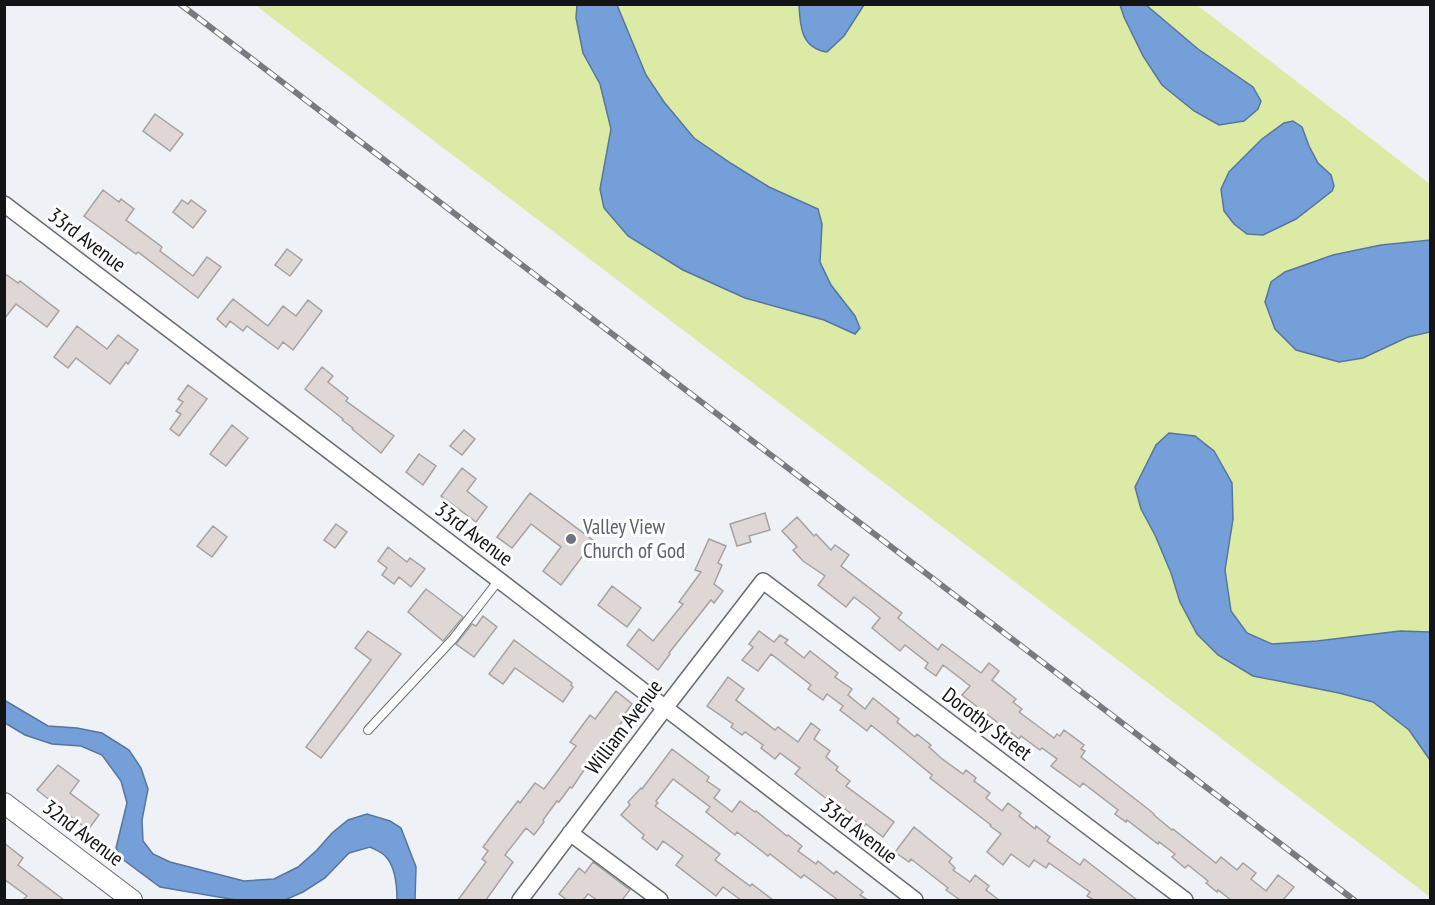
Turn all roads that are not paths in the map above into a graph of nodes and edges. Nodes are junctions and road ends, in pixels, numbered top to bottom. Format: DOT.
graph roads {
  1 [pos="4,204"];
  2 [pos="500,579"];
  3 [pos="764,581"];
  4 [pos="665,708"];
  5 [pos="368,730"];
  6 [pos="4,803"];
  7 [pos="570,833"];
  8 [pos="132,900"];
  9 [pos="520,900"];
  10 [pos="660,900"];
  11 [pos="915,900"];
  12 [pos="1185,900"];
  1 -- 2 [label="street, 33rd Avenue"];
  2 -- 4 [label="street, 33rd Avenue"];
  2 -- 5 [label="lane"];
  3 -- 4 [label="street, William Avenue"];
  3 -- 12 [label="street, Dorothy Street"];
  4 -- 7 [label="street, William Avenue"];
  4 -- 11 [label="street, 33rd Avenue"];
  6 -- 8 [label="street, 32nd Avenue"];
  7 -- 9 [label="street, William Avenue"];
  7 -- 10 [label="street"];
}
